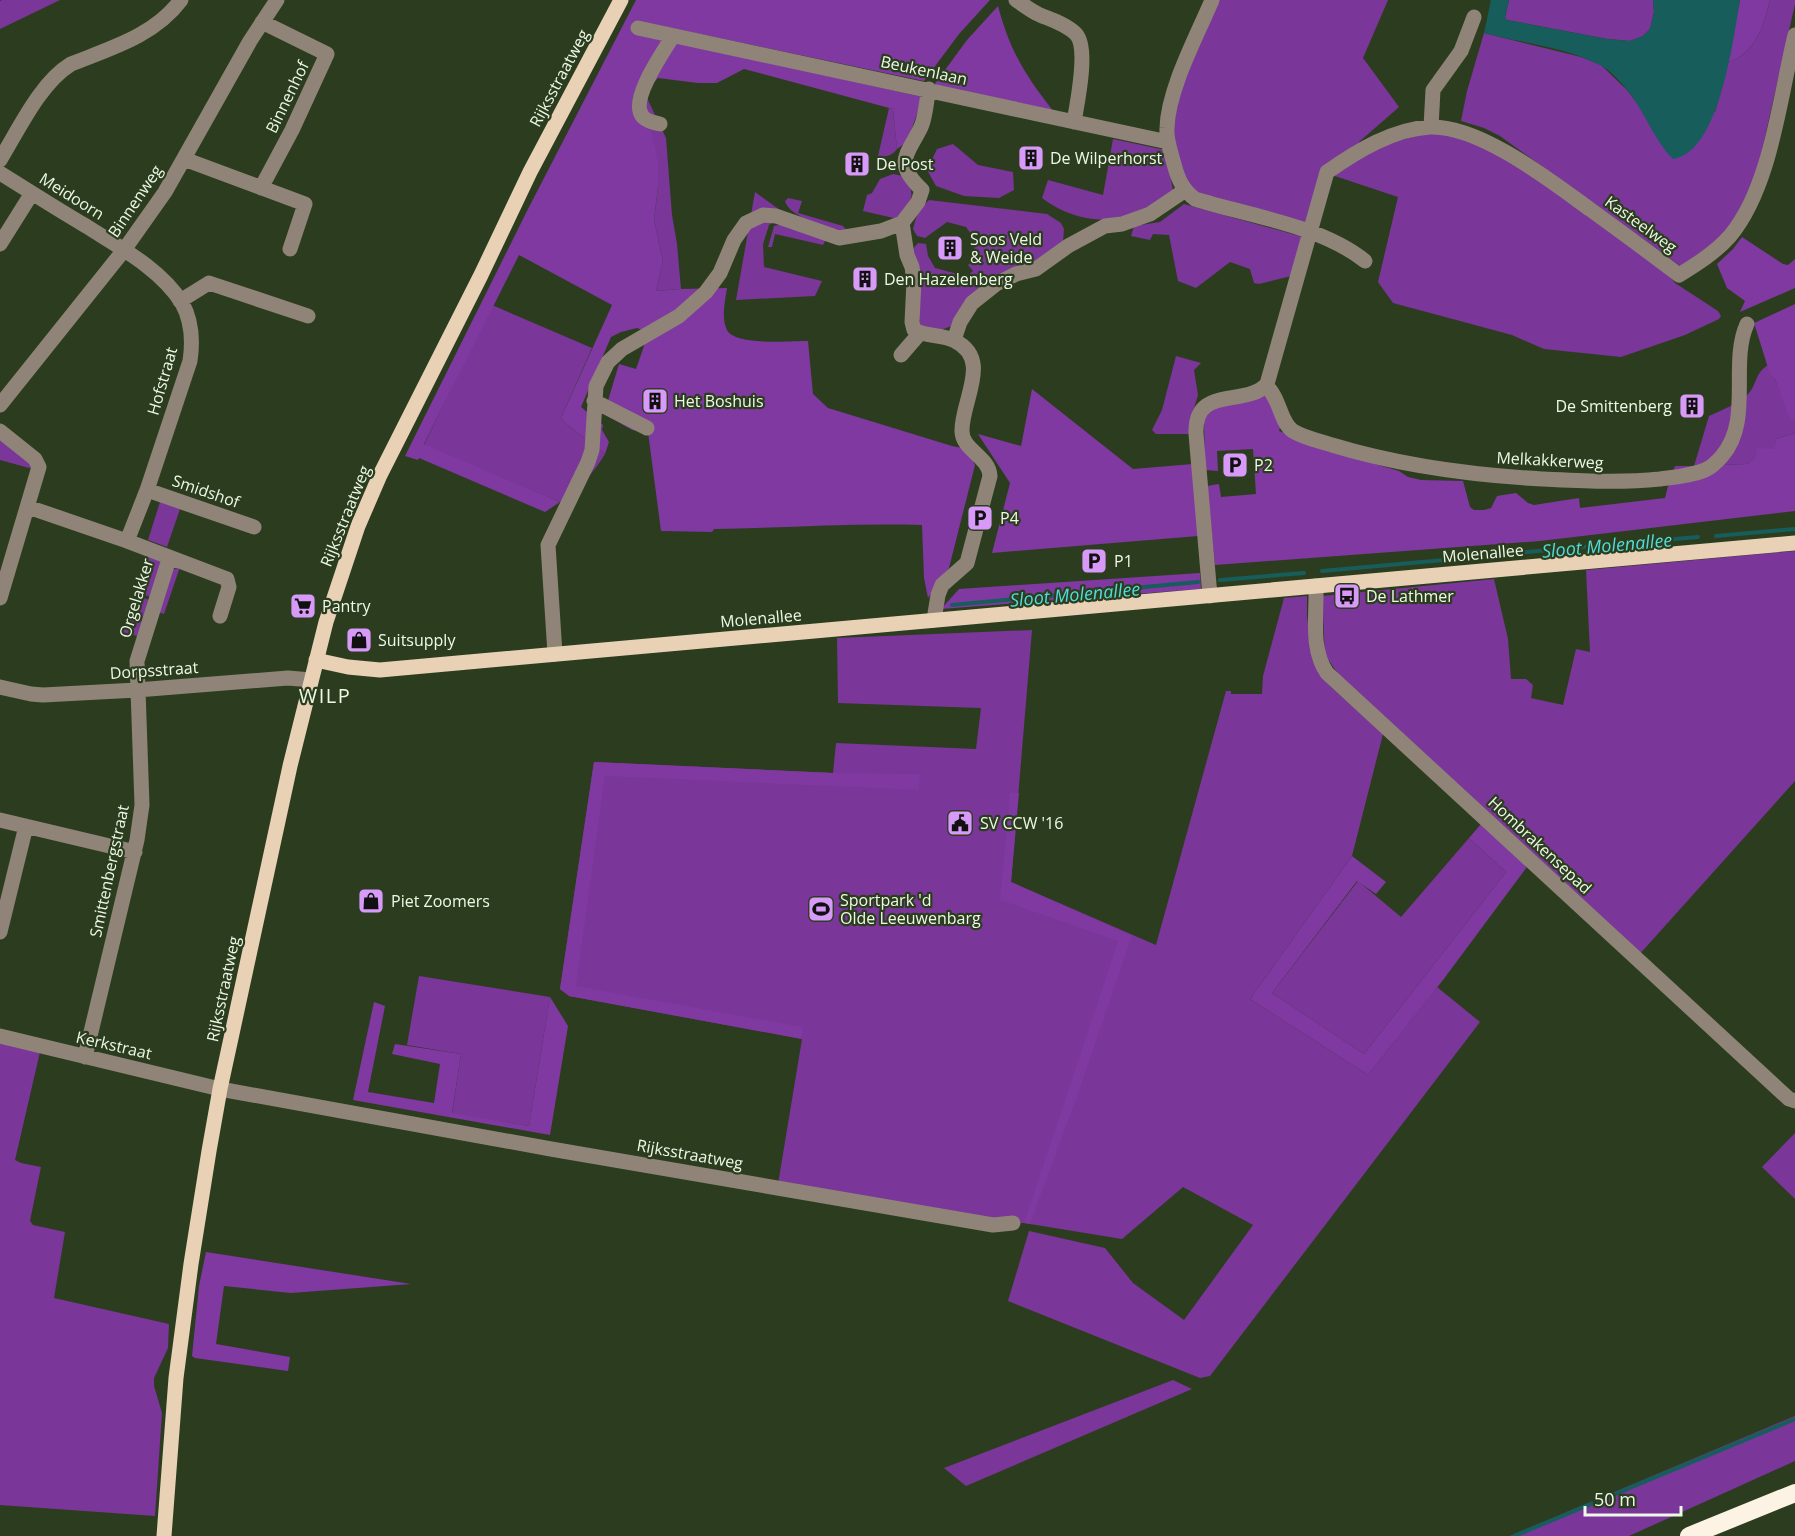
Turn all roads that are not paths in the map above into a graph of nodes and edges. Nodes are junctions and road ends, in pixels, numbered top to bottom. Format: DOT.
graph roads {
  1 [pos="181,0"];
  2 [pos="277,0"];
  3 [pos="621,0"];
  4 [pos="1016,0"];
  5 [pos="1212,0"];
  6 [pos="1474,16"];
  7 [pos="262,22"];
  8 [pos="638,28"];
  9 [pos="1795,35"];
  10 [pos="674,36"];
  11 [pos="929,89"];
  12 [pos="1074,122"];
  13 [pos="660,124"];
  14 [pos="1431,127"];
  15 [pos="1168,142"];
  16 [pos="184,159"];
  17 [pos="0,160"];
  18 [pos="0,173"];
  19 [pos="261,188"];
  20 [pos="1184,191"];
  21 [pos="32,193"];
  22 [pos="902,223"];
  23 [pos="1309,232"];
  24 [pos="870,234"];
  25 [pos="0,244"];
  26 [pos="290,249"];
  27 [pos="124,250"];
  28 [pos="906,255"];
  29 [pos="1365,261"];
  30 [pos="180,301"];
  31 [pos="308,316"];
  32 [pos="1747,324"];
  33 [pos="920,333"];
  34 [pos="954,340"];
  35 [pos="902,355"];
  36 [pos="1268,382"];
  37 [pos="594,400"];
  38 [pos="0,405"];
  39 [pos="647,428"];
  40 [pos="0,431"];
  41 [pos="147,490"];
  42 [pos="28,507"];
  43 [pos="254,527"];
  44 [pos="127,541"];
  45 [pos="1795,543"];
  46 [pos="169,559"];
  47 [pos="1316,586"];
  48 [pos="1210,596"];
  49 [pos="0,598"];
  50 [pos="220,616"];
  51 [pos="934,620"];
  52 [pos="555,654"];
  53 [pos="316,660"];
  54 [pos="311,680"];
  55 [pos="0,687"];
  56 [pos="136,690"];
  57 [pos="0,820"];
  58 [pos="26,826"];
  59 [pos="135,852"];
  60 [pos="0,932"];
  61 [pos="0,1036"];
  62 [pos="85,1056"];
  63 [pos="220,1089"];
  64 [pos="1795,1101"];
  65 [pos="1013,1223"];
  66 [pos="1795,1493"];
  67 [pos="164,1536"];
  68 [pos="1689,1536"];
  1 -- 17 [label="street"];
  2 -- 7 [label="street, Binnenweg"];
  3 -- 53 [label="main road, Rijksstraatweg"];
  4 -- 12 [label="street"];
  5 -- 15 [label="street"];
  6 -- 14 [label="street"];
  7 -- 16 [label="street, Binnenweg"];
  7 -- 19 [label="street, Binnenhof"];
  8 -- 10 [label="street, Beukenlaan"];
  9 -- 14 [label="street, Kasteelweg"];
  10 -- 11 [label="street, Beukenlaan"];
  10 -- 13 [label="street"];
  11 -- 12 [label="street, Beukenlaan"];
  11 -- 22 [label="street"];
  12 -- 15 [label="street, Beukenlaan"];
  14 -- 23 [label="street, Kasteelweg"];
  15 -- 20 [label="street"];
  16 -- 19 [label="street"];
  16 -- 27 [label="street, Binnenweg"];
  18 -- 21 [label="street, Meidoorn"];
  19 -- 26 [label="street"];
  20 -- 23 [label="street"];
  20 -- 34 [label="street"];
  21 -- 25 [label="street"];
  21 -- 27 [label="street, Meidoorn"];
  22 -- 24 [label="street"];
  22 -- 28 [label="street"];
  23 -- 29 [label="street"];
  23 -- 36 [label="street"];
  24 -- 28 [label="street"];
  24 -- 37 [label="street"];
  27 -- 30 [label="street, Hofstraat"];
  27 -- 38 [label="street, Binnenweg"];
  28 -- 33 [label="street"];
  30 -- 31 [label="street"];
  30 -- 41 [label="street, Hofstraat"];
  32 -- 36 [label="street, Melkakkerweg"];
  33 -- 34 [label="street"];
  33 -- 35 [label="street"];
  34 -- 51 [label="street"];
  36 -- 48 [label="street"];
  37 -- 39 [label="street"];
  37 -- 52 [label="street"];
  40 -- 42 [label="street"];
  41 -- 43 [label="street, Smidshof"];
  41 -- 44 [label="street, Hofstraat"];
  42 -- 44 [label="street, Orgelakker"];
  42 -- 49 [label="street"];
  44 -- 46 [label="street, Orgelakker"];
  45 -- 47 [label="main road, Molenallee"];
  46 -- 50 [label="street"];
  46 -- 56 [label="street, Orgelakker"];
  47 -- 48 [label="main road, Molenallee"];
  47 -- 64 [label="street, Hombrakensepad"];
  48 -- 51 [label="main road, Molenallee"];
  51 -- 52 [label="main road, Molenallee"];
  52 -- 53 [label="main road, Molenallee"];
  53 -- 54 [label="main road, Rijksstraatweg"];
  54 -- 56 [label="street, Dorpsstraat"];
  54 -- 63 [label="main road, Rijksstraatweg"];
  55 -- 56 [label="street, Dorpsstraat"];
  56 -- 59 [label="street, Smittenbergstraat"];
  57 -- 58 [label="street"];
  58 -- 59 [label="street"];
  58 -- 60 [label="street"];
  59 -- 62 [label="street, Smittenbergstraat"];
  61 -- 62 [label="street, Kerkstraat"];
  62 -- 63 [label="street, Kerkstraat"];
  63 -- 65 [label="street, Rijksstraatweg"];
  63 -- 67 [label="main road, Rijksstraatweg"];
  66 -- 68 [label="highway"];
}
